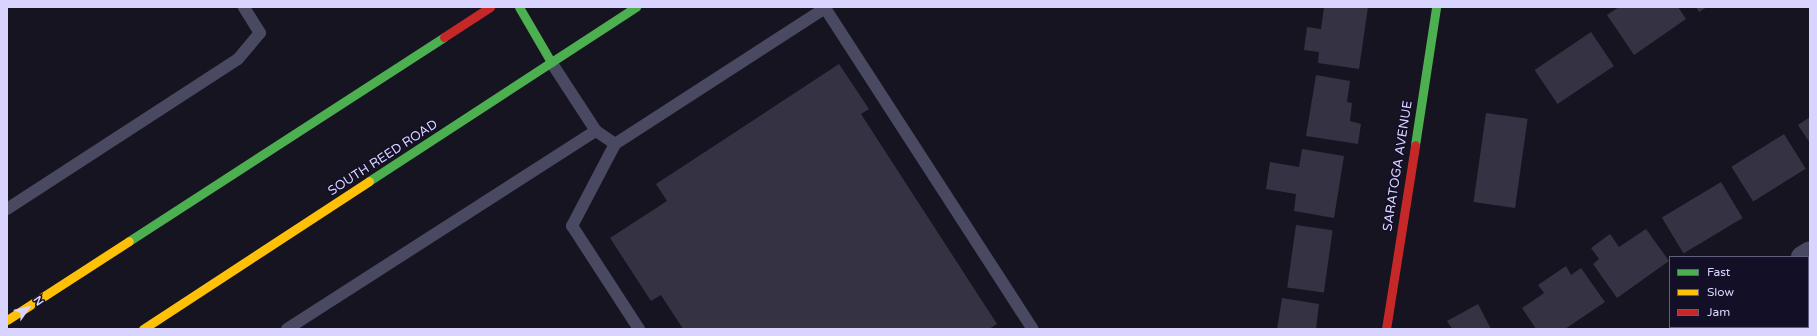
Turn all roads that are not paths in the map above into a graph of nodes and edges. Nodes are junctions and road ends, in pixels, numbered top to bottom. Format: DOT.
graph roads {
  1 [pos="244,7"];
  2 [pos="490,7"];
  3 [pos="519,7"];
  4 [pos="636,7"];
  5 [pos="1436,7"];
  6 [pos="551,62"];
  7 [pos="596,130"];
  8 [pos="615,144"];
  9 [pos="7,209"];
  10 [pos="7,320"];
  11 [pos="143,329"];
  12 [pos="287,329"];
  13 [pos="639,329"];
  14 [pos="1033,329"];
  15 [pos="1386,329"];
  1 -- 9 [label="lane"];
  2 -- 10 [label="main road"];
  3 -- 6 [label="main road"];
  4 -- 6 [label="main road, SOUTH REED ROAD"];
  5 -- 15 [label="main road, SARATOGA AVENUE"];
  6 -- 7 [label="lane"];
  6 -- 11 [label="main road, SOUTH REED ROAD"];
  7 -- 8 [label="lane"];
  7 -- 12 [label="lane"];
  8 -- 13 [label="lane"];
  8 -- 14 [label="lane"];
}
